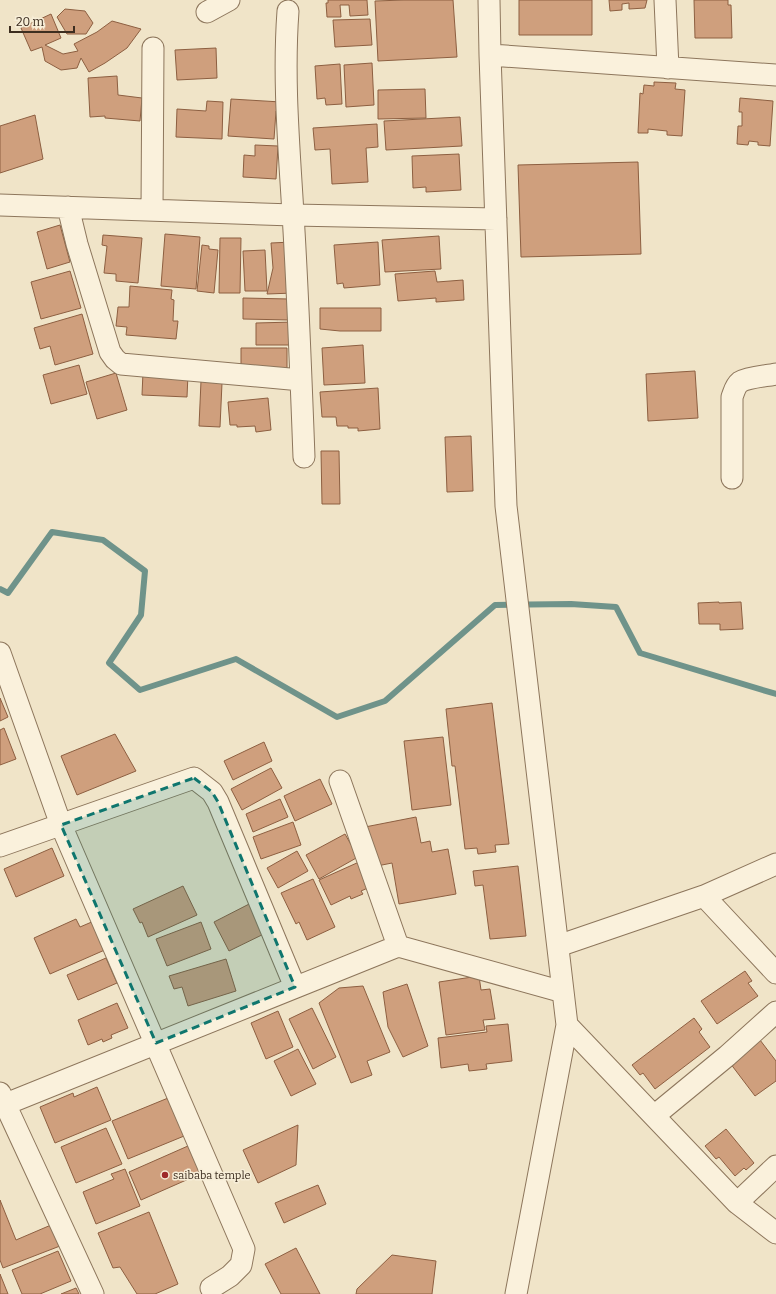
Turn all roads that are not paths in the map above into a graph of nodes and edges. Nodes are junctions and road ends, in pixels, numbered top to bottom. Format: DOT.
graph roads {
  1 [pos="229,0"];
  2 [pos="489,0"];
  3 [pos="665,0"];
  4 [pos="288,11"];
  5 [pos="207,12"];
  6 [pos="154,48"];
  7 [pos="490,55"];
  8 [pos="668,68"];
  9 [pos="776,75"];
  10 [pos="0,205"];
  11 [pos="68,207"];
  12 [pos="152,210"];
  13 [pos="293,215"];
  14 [pos="496,219"];
  15 [pos="776,374"];
  16 [pos="301,380"];
  17 [pos="304,457"];
  18 [pos="732,478"];
  19 [pos="0,653"];
  20 [pos="340,781"];
  21 [pos="61,825"];
  22 [pos="0,846"];
  23 [pos="776,864"];
  24 [pos="704,896"];
  25 [pos="398,946"];
  26 [pos="558,946"];
  27 [pos="776,973"];
  28 [pos="294,987"];
  29 [pos="563,992"];
  30 [pos="776,1012"];
  31 [pos="567,1025"];
  32 [pos="156,1043"];
  33 [pos="3,1098"];
  34 [pos="654,1116"];
  35 [pos="776,1166"];
  36 [pos="737,1203"];
  37 [pos="776,1233"];
  38 [pos="211,1288"];
  39 [pos="93,1294"];
  40 [pos="516,1294"];
  1 -- 5 [label="street"];
  2 -- 7 [label="street"];
  3 -- 8 [label="street"];
  4 -- 13 [label="street"];
  6 -- 12 [label="street"];
  7 -- 8 [label="street"];
  7 -- 14 [label="street"];
  8 -- 9 [label="street"];
  10 -- 11 [label="street"];
  11 -- 12 [label="street"];
  11 -- 16 [label="street"];
  12 -- 13 [label="street"];
  13 -- 14 [label="street"];
  13 -- 16 [label="street"];
  14 -- 26 [label="street"];
  15 -- 18 [label="street"];
  16 -- 17 [label="street"];
  19 -- 21 [label="street"];
  20 -- 25 [label="street"];
  21 -- 22 [label="street"];
  21 -- 28 [label="street"];
  21 -- 32 [label="street"];
  23 -- 24 [label="street"];
  24 -- 26 [label="street"];
  24 -- 27 [label="street"];
  25 -- 28 [label="street"];
  25 -- 29 [label="street"];
  26 -- 29 [label="street"];
  28 -- 32 [label="street"];
  29 -- 31 [label="street"];
  30 -- 34 [label="street"];
  31 -- 34 [label="street"];
  31 -- 40 [label="street"];
  32 -- 33 [label="street"];
  32 -- 38 [label="street"];
  33 -- 39 [label="street"];
  34 -- 36 [label="street"];
  35 -- 36 [label="street"];
  36 -- 37 [label="street"];
}
